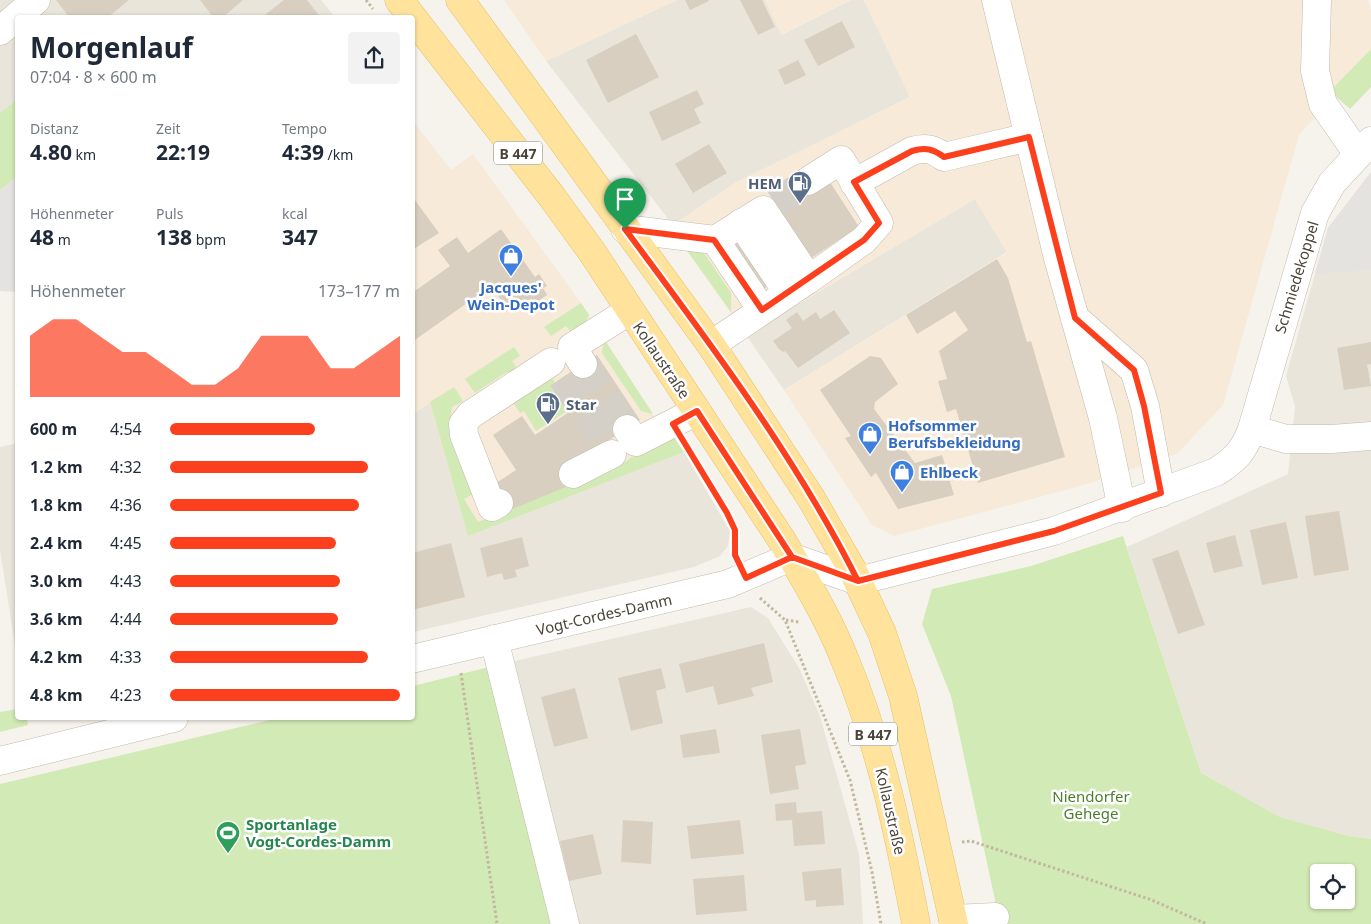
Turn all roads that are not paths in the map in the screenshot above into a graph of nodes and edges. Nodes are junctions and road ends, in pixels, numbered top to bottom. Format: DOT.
graph roads {
  1 [pos="36,0"];
  2 [pos="399,0"];
  3 [pos="996,0"];
  4 [pos="1317,0"];
  5 [pos="467,1"];
  6 [pos="19,15"];
  7 [pos="411,15"];
  8 [pos="15,18"];
  9 [pos="415,21"];
  10 [pos="0,31"];
  11 [pos="1029,137"];
  12 [pos="1364,147"];
  13 [pos="808,181"];
  14 [pos="854,182"];
  15 [pos="625,229"];
  16 [pos="714,240"];
  17 [pos="798,286"];
  18 [pos="762,310"];
  19 [pos="629,311"];
  20 [pos="1075,318"];
  21 [pos="711,345"];
  22 [pos="697,411"];
  23 [pos="1252,429"];
  24 [pos="1371,436"];
  25 [pos="573,474"];
  26 [pos="1161,493"];
  27 [pos="499,503"];
  28 [pos="1122,508"];
  29 [pos="792,557"];
  30 [pos="858,581"];
  31 [pos="494,639"];
  32 [pos="415,658"];
  33 [pos="166,720"];
  34 [pos="0,761"];
  35 [pos="995,917"];
  36 [pos="953,922"];
  37 [pos="565,924"];
  38 [pos="916,924"];
  1 -- 6 [label="street"];
  2 -- 7 [label="main road, Kollaustraße / B 447"];
  3 -- 11 [label="street"];
  4 -- 12 [label="street"];
  5 -- 15 [label="main road, B 447"];
  8 -- 10 [label="street"];
  9 -- 19 [label="main road, Kollaustraße / B 447"];
  11 -- 14 [label="street"];
  11 -- 20 [label="street"];
  12 -- 23 [label="street, Schmiedekoppel"];
  13 -- 14 [label="street"];
  14 -- 17 [label="street"];
  15 -- 16 [label="street"];
  15 -- 21 [label="main road, B 447"];
  16 -- 17 [label="street"];
  16 -- 18 [label="street"];
  17 -- 18 [label="street"];
  18 -- 21 [label="street"];
  19 -- 22 [label="main road, Kollaustraße / B 447"];
  19 -- 27 [label="street"];
  20 -- 26 [label="street"];
  20 -- 28 [label="street"];
  21 -- 30 [label="main road, B 447"];
  22 -- 25 [label="street"];
  22 -- 29 [label="main road, Kollaustraße / B 447"];
  23 -- 24 [label="street"];
  23 -- 26 [label="street, Schmiedekoppel"];
  26 -- 28 [label="street, Schmiedekoppel"];
  28 -- 30 [label="street, Schmiedekoppel"];
  29 -- 30 [label="street"];
  29 -- 31 [label="street, Vogt-Cordes-Damm"];
  29 -- 38 [label="main road, Kollaustraße / B 447"];
  30 -- 36 [label="main road, B 447"];
  31 -- 32 [label="street, Vogt-Cordes-Damm"];
  31 -- 37 [label="street"];
  33 -- 34 [label="street"];
  35 -- 36 [label="street"];
}
